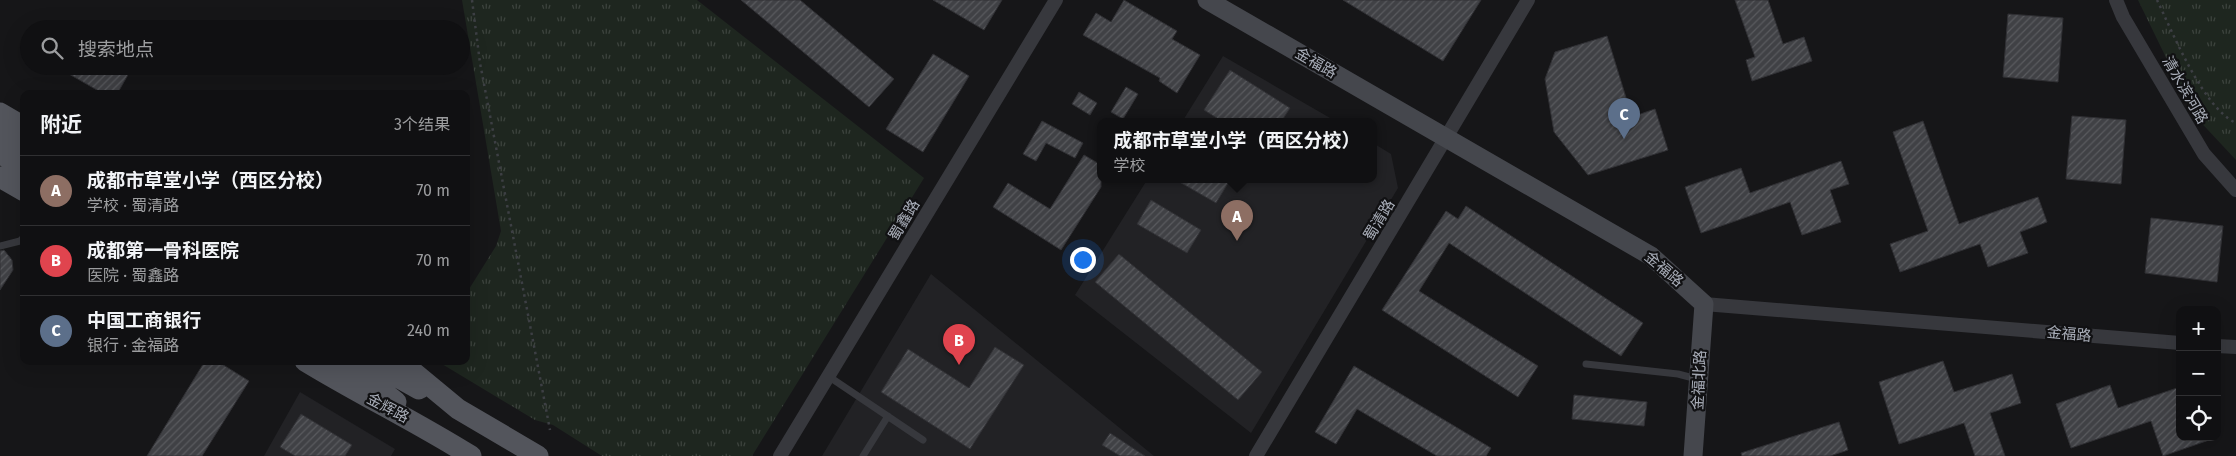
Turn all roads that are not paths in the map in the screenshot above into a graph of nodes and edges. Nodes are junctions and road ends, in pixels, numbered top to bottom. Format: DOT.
graph roads {
  1 [pos="1056,0"];
  2 [pos="1207,0"];
  3 [pos="1528,0"];
  4 [pos="2116,0"];
  5 [pos="0,113"];
  6 [pos="20,126"];
  7 [pos="0,132"];
  8 [pos="1447,138"];
  9 [pos="20,144"];
  10 [pos="0,153"];
  11 [pos="20,166"];
  12 [pos="0,177"];
  13 [pos="20,190"];
  14 [pos="2236,190"];
  15 [pos="20,242"];
  16 [pos="0,246"];
  17 [pos="1704,304"];
  18 [pos="2176,343"];
  19 [pos="2221,346"];
  20 [pos="2236,347"];
  21 [pos="1586,364"];
  22 [pos="312,365"];
  23 [pos="365,365"];
  24 [pos="378,367"];
  25 [pos="828,376"];
  26 [pos="1700,380"];
  27 [pos="888,416"];
  28 [pos="433,432"];
  29 [pos="923,440"];
  30 [pos="471,456"];
  31 [pos="538,456"];
  32 [pos="780,456"];
  33 [pos="863,456"];
  34 [pos="1256,456"];
  35 [pos="1693,456"];
  1 -- 25 [label="street, 蜀鑫路"];
  2 -- 8 [label="street, 金福路"];
  3 -- 8 [label="street, 蜀清路"];
  4 -- 14 [label="street, 清水滨河路"];
  5 -- 6 [label="main road"];
  7 -- 9 [label="main road"];
  8 -- 17 [label="street, 金福路"];
  8 -- 34 [label="street, 蜀清路"];
  10 -- 11 [label="main road"];
  12 -- 13 [label="main road"];
  15 -- 16 [label="lane"];
  17 -- 18 [label="street, 金福路"];
  17 -- 26 [label="street, 金福北路"];
  19 -- 20 [label="street"];
  21 -- 26 [label="lane"];
  22 -- 28 [label="main road, 金辉路"];
  23 -- 24 [label="main road"];
  24 -- 28 [label="main road"];
  24 -- 31 [label="main road"];
  25 -- 27 [label="lane"];
  25 -- 32 [label="street, 蜀鑫路"];
  26 -- 35 [label="street, 金福北路"];
  27 -- 29 [label="lane"];
  27 -- 33 [label="lane"];
  28 -- 30 [label="main road, 金辉路"];
}
